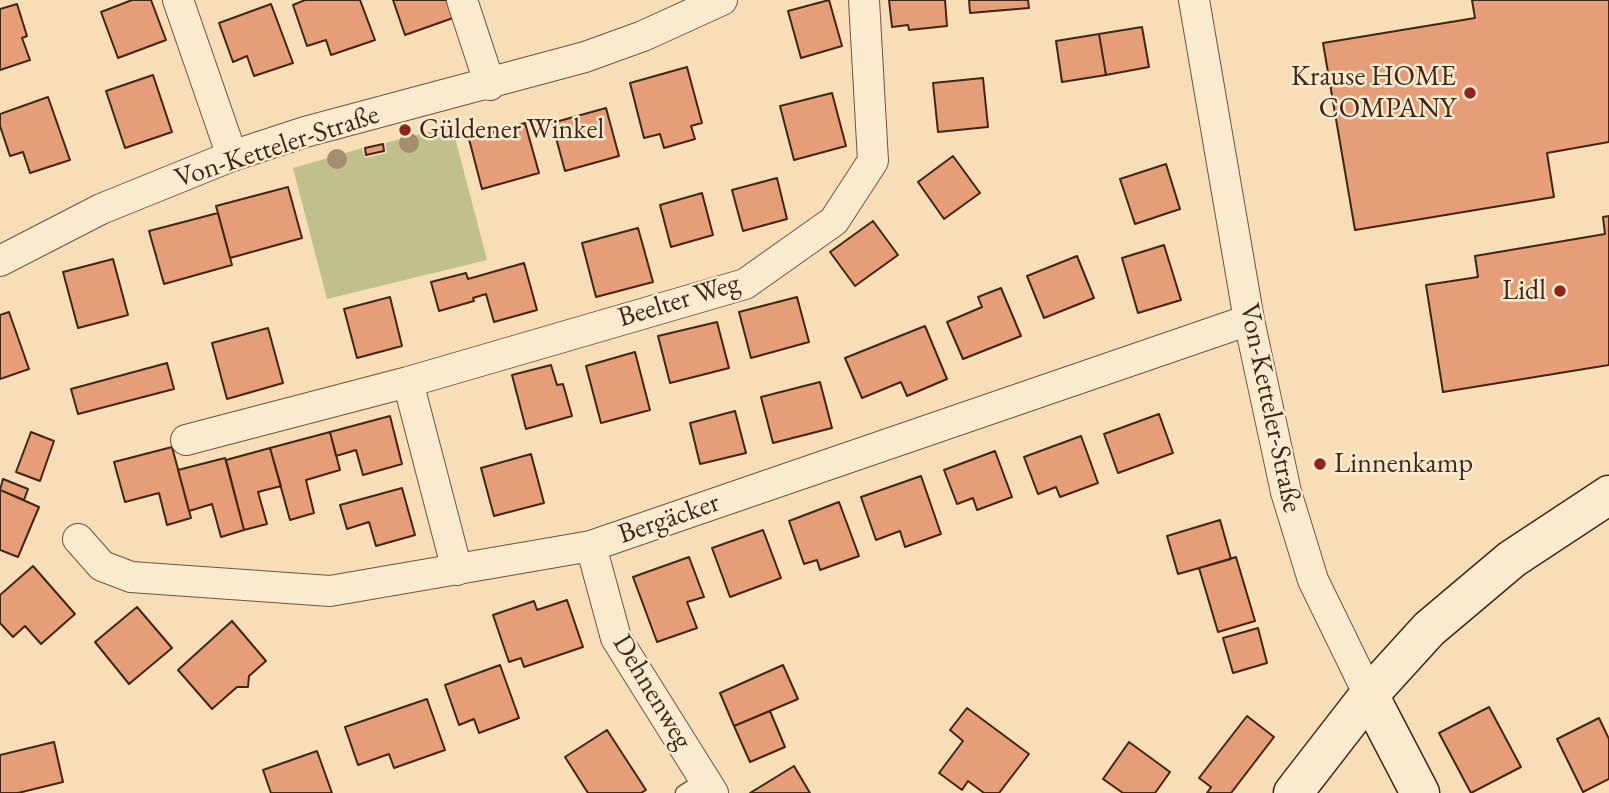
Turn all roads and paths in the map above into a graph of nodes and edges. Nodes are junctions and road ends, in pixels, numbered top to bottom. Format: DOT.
graph roads {
  1 [pos="178,0"];
  2 [pos="462,0"];
  3 [pos="722,0"];
  4 [pos="864,0"];
  5 [pos="1194,0"];
  6 [pos="490,85"];
  7 [pos="232,156"];
  8 [pos="2,254"];
  9 [pos="1249,320"];
  10 [pos="408,382"];
  11 [pos="186,440"];
  12 [pos="1609,495"];
  13 [pos="78,539"];
  14 [pos="590,546"];
  15 [pos="457,570"];
  16 [pos="1369,695"];
  17 [pos="700,788"];
  18 [pos="1293,793"];
  19 [pos="1420,793"];
  1 -- 7 [label="street"];
  2 -- 6 [label="street"];
  3 -- 6 [label="street, Von-Ketteler-Straße"];
  4 -- 10 [label="street, Beelter Weg"];
  5 -- 9 [label="street, Von-Ketteler-Straße"];
  6 -- 7 [label="street, Von-Ketteler-Straße"];
  7 -- 8 [label="street, Von-Ketteler-Straße"];
  9 -- 14 [label="street, Bergäcker"];
  9 -- 16 [label="street, Von-Ketteler-Straße"];
  10 -- 11 [label="street, Beelter Weg"];
  10 -- 15 [label="street"];
  12 -- 16 [label="main road"];
  13 -- 15 [label="street, Bergäcker"];
  14 -- 15 [label="street, Bergäcker"];
  14 -- 17 [label="street, Dehnenweg"];
  16 -- 18 [label="main road"];
  16 -- 19 [label="main road, Von-Ketteler-Straße"];
}
